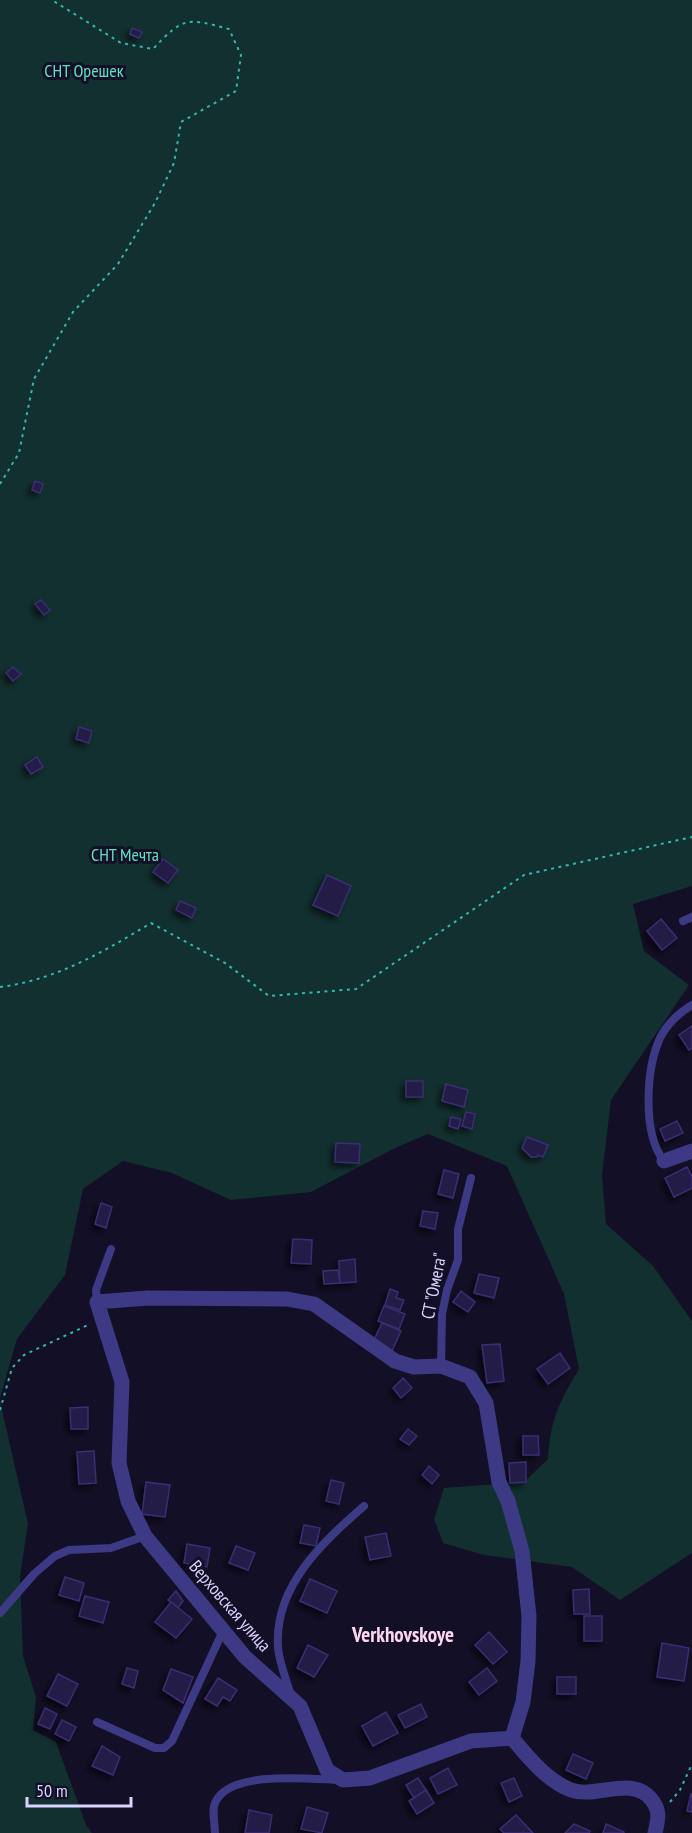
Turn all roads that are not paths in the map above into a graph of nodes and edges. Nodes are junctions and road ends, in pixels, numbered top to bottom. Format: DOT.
graph roads {
  1 [pos="692,1005"];
  2 [pos="692,1151"];
  3 [pos="664,1161"];
  4 [pos="471,1178"];
  5 [pos="111,1249"];
  6 [pos="97,1302"];
  7 [pos="441,1366"];
  8 [pos="364,1506"];
  9 [pos="145,1536"];
  10 [pos="0,1613"];
  11 [pos="223,1631"];
  12 [pos="291,1696"];
  13 [pos="97,1722"];
  14 [pos="512,1738"];
  15 [pos="343,1780"];
  16 [pos="215,1833"];
  17 [pos="655,1833"];
  1 -- 3 [label="lane"];
  2 -- 3 [label="street"];
  4 -- 7 [label="lane, СТ \"Омега\""];
  5 -- 6 [label="lane, Верховская улица"];
  6 -- 7 [label="street"];
  6 -- 9 [label="street, Верховская улица"];
  7 -- 14 [label="street"];
  8 -- 12 [label="lane"];
  9 -- 10 [label="lane"];
  9 -- 11 [label="street, Верховская улица"];
  11 -- 12 [label="street, Верховская улица"];
  11 -- 13 [label="lane"];
  12 -- 15 [label="street, Верховская улица"];
  14 -- 15 [label="street"];
  14 -- 17 [label="street"];
  15 -- 16 [label="lane"];
}
